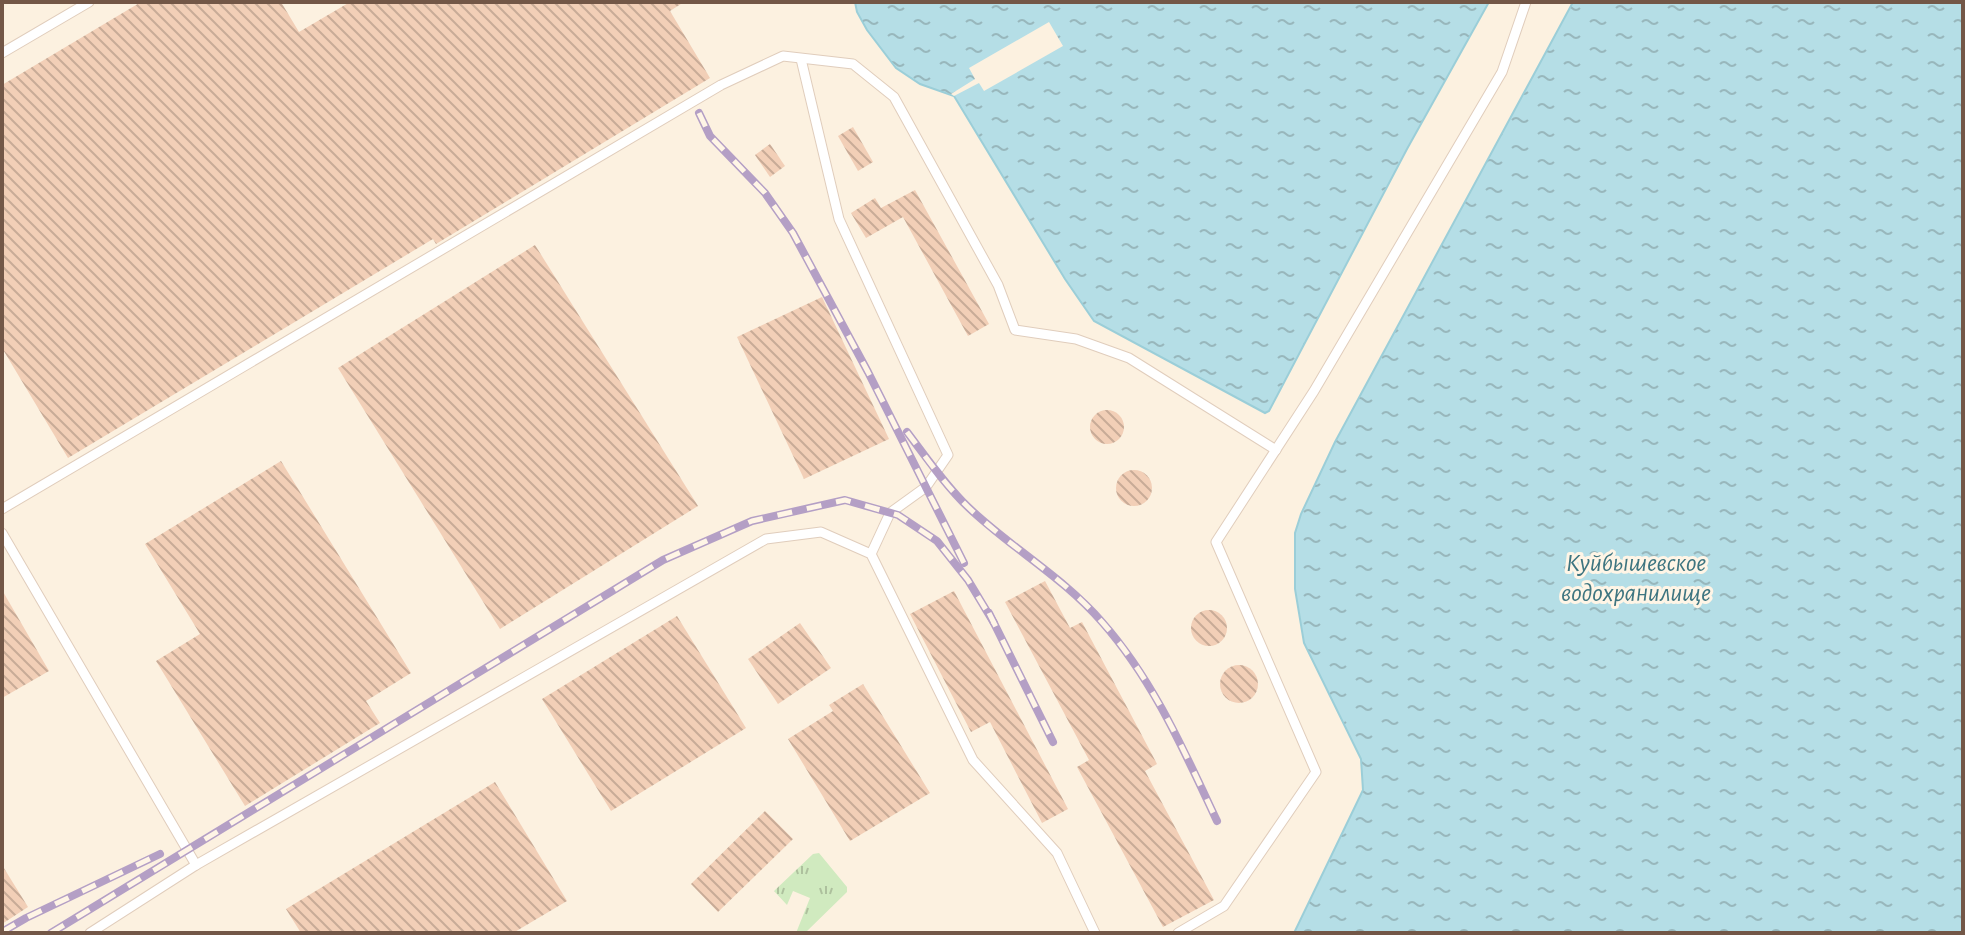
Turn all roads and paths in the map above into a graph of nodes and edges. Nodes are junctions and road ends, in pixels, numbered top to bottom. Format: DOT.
graph roads {
  1 [pos="89,2"];
  2 [pos="1526,2"];
  3 [pos="2,53"];
  4 [pos="801,59"];
  5 [pos="1276,450"];
  6 [pos="2,509"];
  7 [pos="2,533"];
  8 [pos="871,554"];
  9 [pos="196,865"];
  10 [pos="90,933"];
  11 [pos="1095,933"];
  12 [pos="1178,933"];
  1 -- 3 [label="lane"];
  2 -- 5 [label="lane"];
  4 -- 5 [label="lane"];
  4 -- 6 [label="lane"];
  4 -- 8 [label="lane"];
  5 -- 12 [label="lane"];
  7 -- 9 [label="lane"];
  8 -- 9 [label="lane"];
  8 -- 11 [label="lane"];
  9 -- 10 [label="lane"];
}
